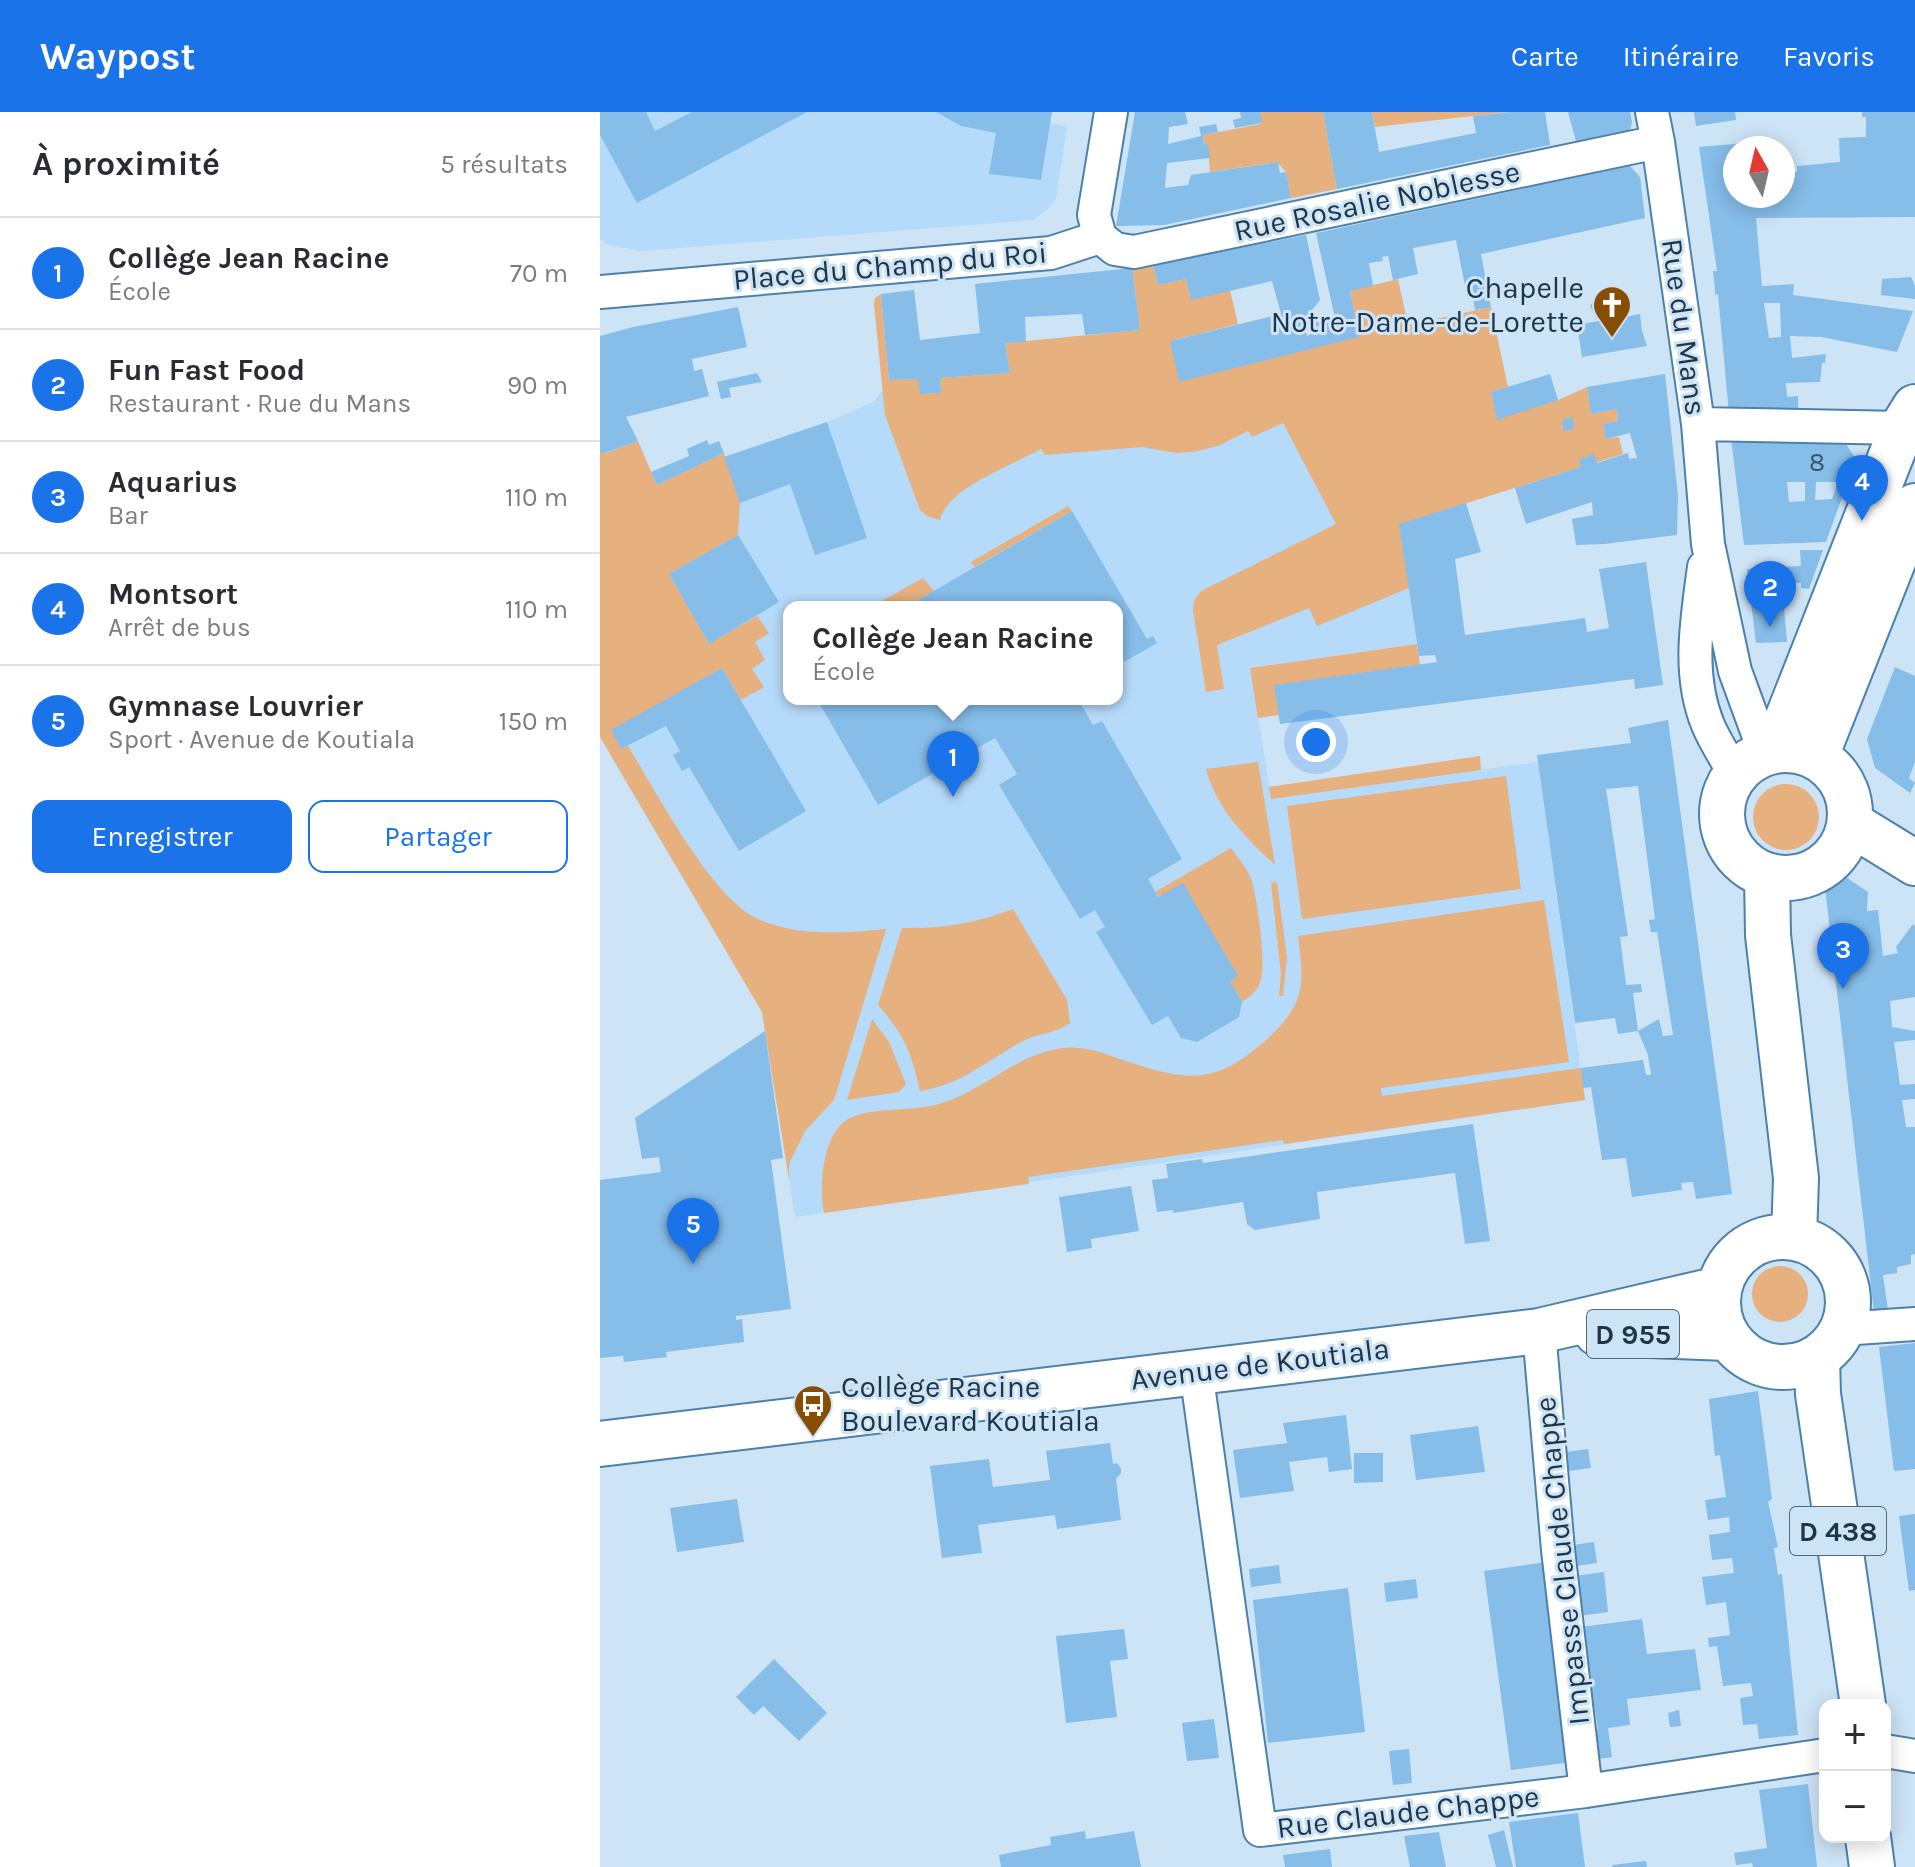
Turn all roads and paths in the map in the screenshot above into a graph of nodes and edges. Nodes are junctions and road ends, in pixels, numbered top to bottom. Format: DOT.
graph roads {
  1 [pos="1111,112"];
  2 [pos="1655,127"];
  3 [pos="1100,237"];
  4 [pos="600,292"];
  5 [pos="1909,417"];
  6 [pos="1698,424"];
  7 [pos="1915,506"];
  8 [pos="1708,544"];
  9 [pos="1773,758"];
  10 [pos="1850,823"];
  11 [pos="1915,863"];
  12 [pos="1767,876"];
  13 [pos="1794,1238"];
  14 [pos="1719,1289"];
  15 [pos="1915,1324"];
  16 [pos="1539,1331"];
  17 [pos="1728,1338"];
  18 [pos="1813,1351"];
  19 [pos="1196,1371"];
  20 [pos="600,1444"];
  21 [pos="1838,1699"];
  22 [pos="1862,1699"];
  23 [pos="1891,1752"];
  24 [pos="1819,1756"];
  25 [pos="1915,1756"];
  26 [pos="1586,1791"];
  27 [pos="1869,1843"];
  28 [pos="1872,1867"];
  1 -- 3 [label="street"];
  2 -- 3 [label="street, Rue Rosalie Noblesse"];
  2 -- 6 [label="street, Rue du Mans"];
  3 -- 4 [label="street, Place du Champ du Roi"];
  5 -- 6 [label="street"];
  5 -- 9 [label="main road"];
  6 -- 8 [label="street, Rue du Mans"];
  7 -- 9 [label="main road"];
  8 -- 9 [label="street, Rue du Mans"];
  8 -- 9 [label="street, Rue du Mans"];
  9 -- 10 [label="main road"];
  9 -- 12 [label="main road"];
  10 -- 11 [label="main road"];
  10 -- 12 [label="main road"];
  12 -- 13 [label="main road"];
  13 -- 14 [label="main road"];
  13 -- 18 [label="main road"];
  14 -- 16 [label="main road, Avenue de Koutiala / D 955"];
  14 -- 17 [label="main road"];
  15 -- 18 [label="street"];
  16 -- 17 [label="main road, Avenue de Koutiala / D 955"];
  16 -- 19 [label="main road, Avenue de Koutiala / D 955"];
  16 -- 26 [label="street, Impasse Claude Chappe"];
  17 -- 18 [label="main road"];
  18 -- 21 [label="main road, D 438"];
  18 -- 22 [label="main road, D 438"];
  19 -- 20 [label="main road, Avenue de Koutiala / D 955"];
  19 -- 26 [label="street, Rue Claude Chappe"];
  23 -- 25 [label="street"];
  24 -- 26 [label="street, Rue Claude Chappe"];
  27 -- 28 [label="main road"];
}
